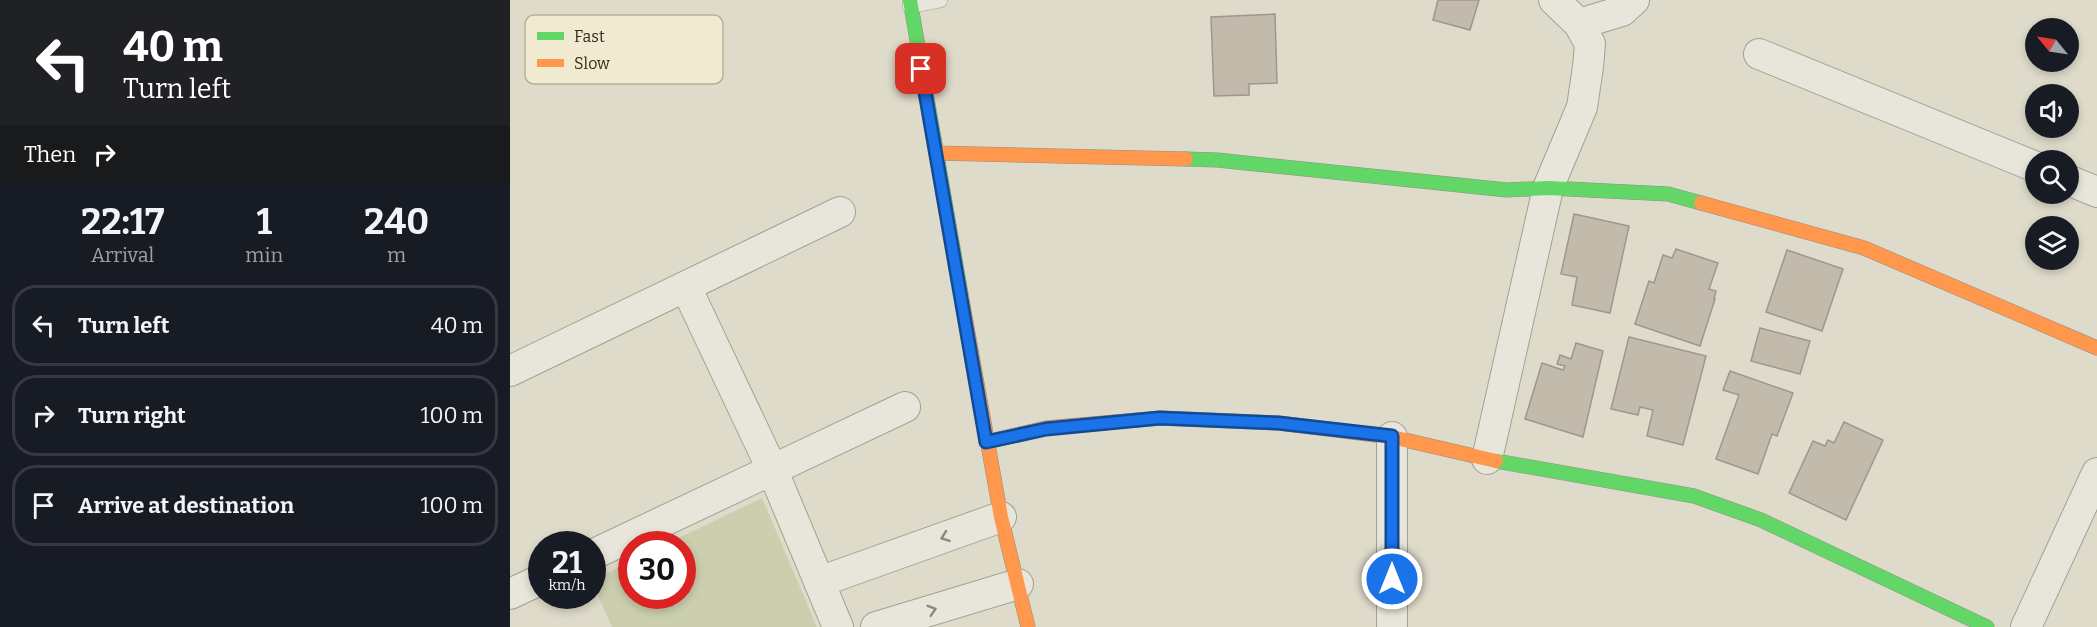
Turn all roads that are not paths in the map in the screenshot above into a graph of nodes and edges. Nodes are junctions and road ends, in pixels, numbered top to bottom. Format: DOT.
graph roads {
  1 [pos="940,0"];
  2 [pos="1554,0"];
  3 [pos="1634,0"];
  4 [pos="910,3"];
  5 [pos="1580,24"];
  6 [pos="1759,54"];
  7 [pos="936,153"];
  8 [pos="2025,162"];
  9 [pos="2079,185"];
  10 [pos="1548,188"];
  11 [pos="2097,192"];
  12 [pos="840,212"];
  13 [pos="686,287"];
  14 [pos="2097,348"];
  15 [pos="510,371"];
  16 [pos="905,407"];
  17 [pos="1392,436"];
  18 [pos="986,442"];
  19 [pos="1487,459"];
  20 [pos="772,469"];
  21 [pos="2097,473"];
  22 [pos="1000,517"];
  23 [pos="606,548"];
  24 [pos="819,582"];
  25 [pos="1018,584"];
  26 [pos="528,586"];
  27 [pos="510,594"];
  28 [pos="838,627"];
  29 [pos="876,627"];
  30 [pos="1028,627"];
  31 [pos="1392,627"];
  32 [pos="1987,627"];
  33 [pos="2026,627"];
  1 -- 4 [label="lane"];
  2 -- 5 [label="street"];
  3 -- 5 [label="street"];
  4 -- 7 [label="street"];
  5 -- 10 [label="street"];
  6 -- 8 [label="street"];
  7 -- 10 [label="street"];
  7 -- 18 [label="street"];
  9 -- 11 [label="street"];
  10 -- 14 [label="street"];
  10 -- 19 [label="street"];
  12 -- 13 [label="street"];
  13 -- 15 [label="street"];
  13 -- 20 [label="street"];
  16 -- 20 [label="street"];
  17 -- 18 [label="street"];
  17 -- 19 [label="street"];
  17 -- 31 [label="street"];
  18 -- 22 [label="street"];
  19 -- 32 [label="street"];
  20 -- 23 [label="street"];
  20 -- 24 [label="street"];
  21 -- 33 [label="street"];
  22 -- 24 [label="street, one-way"];
  22 -- 25 [label="street"];
  24 -- 28 [label="street"];
  29 -- 25 [label="street, one-way"];
  25 -- 30 [label="street"];
  26 -- 27 [label="street"];
}
